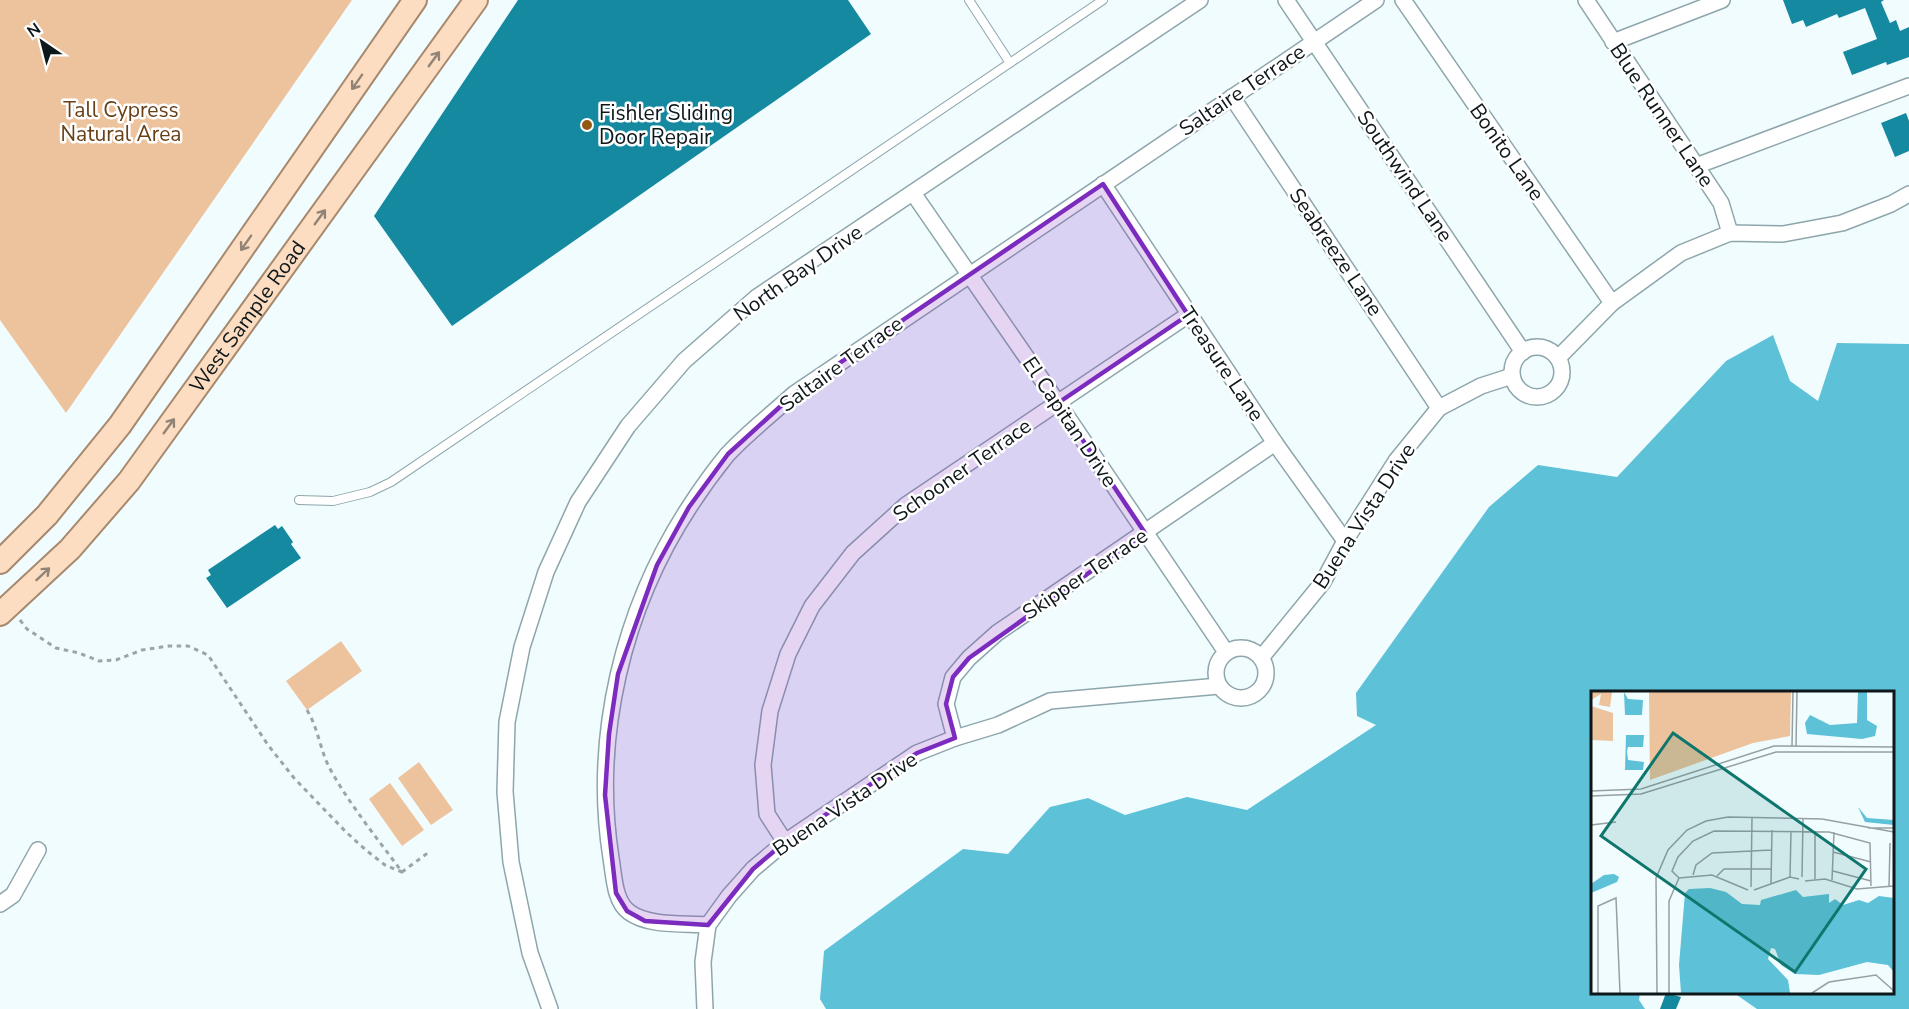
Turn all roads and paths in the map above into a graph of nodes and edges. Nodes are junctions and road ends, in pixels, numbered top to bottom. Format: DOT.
graph roads {
  1 [pos="415,0"];
  2 [pos="476,0"];
  3 [pos="969,0"];
  4 [pos="1102,0"];
  5 [pos="1200,0"];
  6 [pos="1286,0"];
  7 [pos="1376,0"];
  8 [pos="1403,0"];
  9 [pos="1586,0"];
  10 [pos="1722,0"];
  11 [pos="1314,41"];
  12 [pos="1613,42"];
  13 [pos="1011,63"];
  14 [pos="1909,86"];
  15 [pos="1232,97"];
  16 [pos="1696,166"];
  17 [pos="1103,184"];
  18 [pos="913,193"];
  19 [pos="1909,194"];
  20 [pos="1730,233"];
  21 [pos="969,274"];
  22 [pos="1612,303"];
  23 [pos="1188,315"];
  24 [pos="1523,352"];
  25 [pos="1558,358"];
  26 [pos="1512,376"];
  27 [pos="1058,403"];
  28 [pos="1439,408"];
  29 [pos="1275,443"];
  30 [pos="299,500"];
  31 [pos="1144,533"];
  32 [pos="1345,541"];
  33 [pos="0,562"];
  34 [pos="8,615"];
  35 [pos="1226,652"];
  36 [pos="1261,658"];
  37 [pos="1219,686"];
  38 [pos="307,710"];
  39 [pos="955,738"];
  40 [pos="785,842"];
  41 [pos="38,850"];
  42 [pos="429,852"];
  43 [pos="402,872"];
  44 [pos="0,903"];
  45 [pos="708,925"];
  46 [pos="550,1009"];
  47 [pos="705,1009"];
  1 -- 33 [label="main road, West Sample Road, one-way"];
  34 -- 2 [label="main road, West Sample Road, one-way"];
  3 -- 13 [label="lane"];
  4 -- 13 [label="lane"];
  5 -- 18 [label="street, North Bay Drive"];
  6 -- 11 [label="street, Southwind Lane"];
  7 -- 11 [label="street, Saltaire Terrace"];
  8 -- 22 [label="street, Bonito Lane"];
  9 -- 12 [label="street, Blue Runner Lane"];
  10 -- 12 [label="street"];
  11 -- 15 [label="street, Saltaire Terrace"];
  11 -- 24 [label="street, Southwind Lane"];
  12 -- 16 [label="street, Blue Runner Lane"];
  13 -- 30 [label="lane"];
  14 -- 16 [label="street"];
  15 -- 17 [label="street, Saltaire Terrace"];
  15 -- 28 [label="street, Seabreeze Lane"];
  16 -- 20 [label="street, Blue Runner Lane"];
  17 -- 21 [label="street, Saltaire Terrace"];
  17 -- 23 [label="street, Treasure Lane"];
  18 -- 21 [label="street, El Capitan Drive"];
  18 -- 46 [label="street, North Bay Drive"];
  19 -- 20 [label="street"];
  20 -- 22 [label="street"];
  21 -- 27 [label="street, El Capitan Drive"];
  21 -- 45 [label="street, Saltaire Terrace"];
  22 -- 25 [label="street"];
  23 -- 27 [label="street, Schooner Terrace"];
  23 -- 29 [label="street, Treasure Lane"];
  24 -- 25 [label="street"];
  24 -- 26 [label="street"];
  25 -- 26 [label="street"];
  26 -- 28 [label="street, Buena Vista Drive"];
  27 -- 31 [label="street, El Capitan Drive"];
  27 -- 40 [label="street, Schooner Terrace"];
  28 -- 32 [label="street, Buena Vista Drive"];
  29 -- 31 [label="street, Skipper Terrace"];
  29 -- 32 [label="street, Treasure Lane"];
  31 -- 35 [label="street, El Capitan Drive"];
  31 -- 39 [label="street, Skipper Terrace"];
  32 -- 36 [label="street, Buena Vista Drive"];
  34 -- 43 [label="path"];
  35 -- 36 [label="street"];
  35 -- 37 [label="street"];
  36 -- 37 [label="street"];
  37 -- 39 [label="street, Buena Vista Drive"];
  38 -- 43 [label="path"];
  39 -- 40 [label="street, Buena Vista Drive"];
  40 -- 45 [label="street, Buena Vista Drive"];
  41 -- 44 [label="street"];
  42 -- 43 [label="path"];
  45 -- 47 [label="street"];
}
